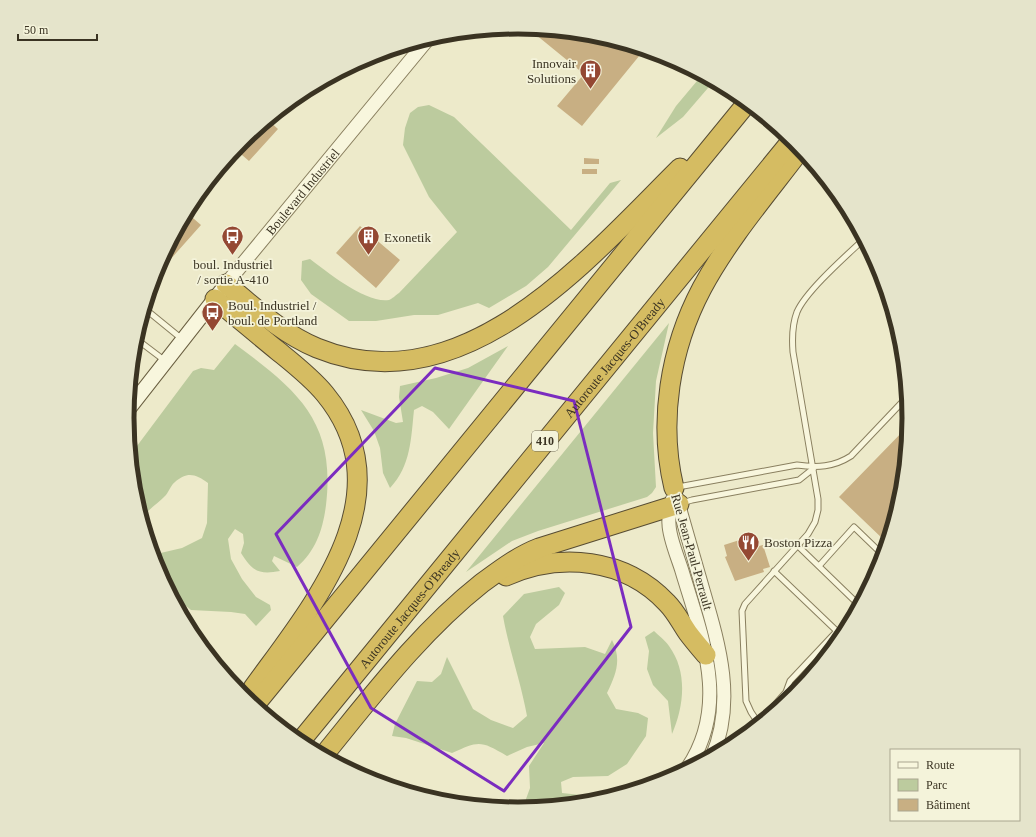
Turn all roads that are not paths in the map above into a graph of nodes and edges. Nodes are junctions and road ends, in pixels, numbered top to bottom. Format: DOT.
graph roads {
  1 [pos="422,46"];
  2 [pos="743,106"];
  3 [pos="743,107"];
  4 [pos="788,145"];
  5 [pos="797,154"];
  6 [pos="860,243"];
  7 [pos="226,284"];
  8 [pos="214,299"];
  9 [pos="149,313"];
  10 [pos="179,342"];
  11 [pos="141,343"];
  12 [pos="164,360"];
  13 [pos="134,392"];
  14 [pos="134,401"];
  15 [pos="902,402"];
  16 [pos="814,468"];
  17 [pos="675,500"];
  18 [pos="798,546"];
  19 [pos="879,551"];
  20 [pos="819,566"];
  21 [pos="774,571"];
  22 [pos="856,602"];
  23 [pos="455,606"];
  24 [pos="837,631"];
  25 [pos="706,655"];
  26 [pos="250,694"];
  27 [pos="258,702"];
  28 [pos="775,705"];
  29 [pos="756,720"];
  30 [pos="303,738"];
  31 [pos="715,748"];
  32 [pos="327,751"];
  33 [pos="690,762"];
  1 -- 7 [label="street, Boulevard Industriel"];
  2 -- 7 [label="highway"];
  3 -- 27 [label="highway"];
  4 -- 30 [label="highway, Autoroute Jacques-O'Bready / 410"];
  5 -- 17 [label="highway"];
  6 -- 16 [label="lane"];
  7 -- 8 [label="main road, Boulevard Industriel"];
  8 -- 10 [label="main road, Boulevard Industriel"];
  8 -- 26 [label="highway"];
  9 -- 10 [label="lane"];
  10 -- 12 [label="main road, Boulevard Industriel"];
  11 -- 12 [label="lane"];
  12 -- 13 [label="main road, Boulevard Industriel"];
  12 -- 14 [label="main road, Boulevard Industriel"];
  15 -- 16 [label="lane"];
  16 -- 17 [label="lane"];
  16 -- 17 [label="lane"];
  16 -- 18 [label="lane"];
  17 -- 23 [label="highway"];
  17 -- 25 [label="street, Rue Jean-Paul-Perrault"];
  17 -- 31 [label="street, Rue Jean-Paul-Perrault"];
  18 -- 20 [label="lane"];
  18 -- 21 [label="lane"];
  19 -- 20 [label="lane"];
  20 -- 22 [label="lane"];
  21 -- 24 [label="lane"];
  21 -- 29 [label="lane"];
  23 -- 25 [label="highway"];
  23 -- 32 [label="highway"];
  24 -- 28 [label="lane"];
  25 -- 33 [label="street, Rue Jean-Paul-Perrault"];
}
